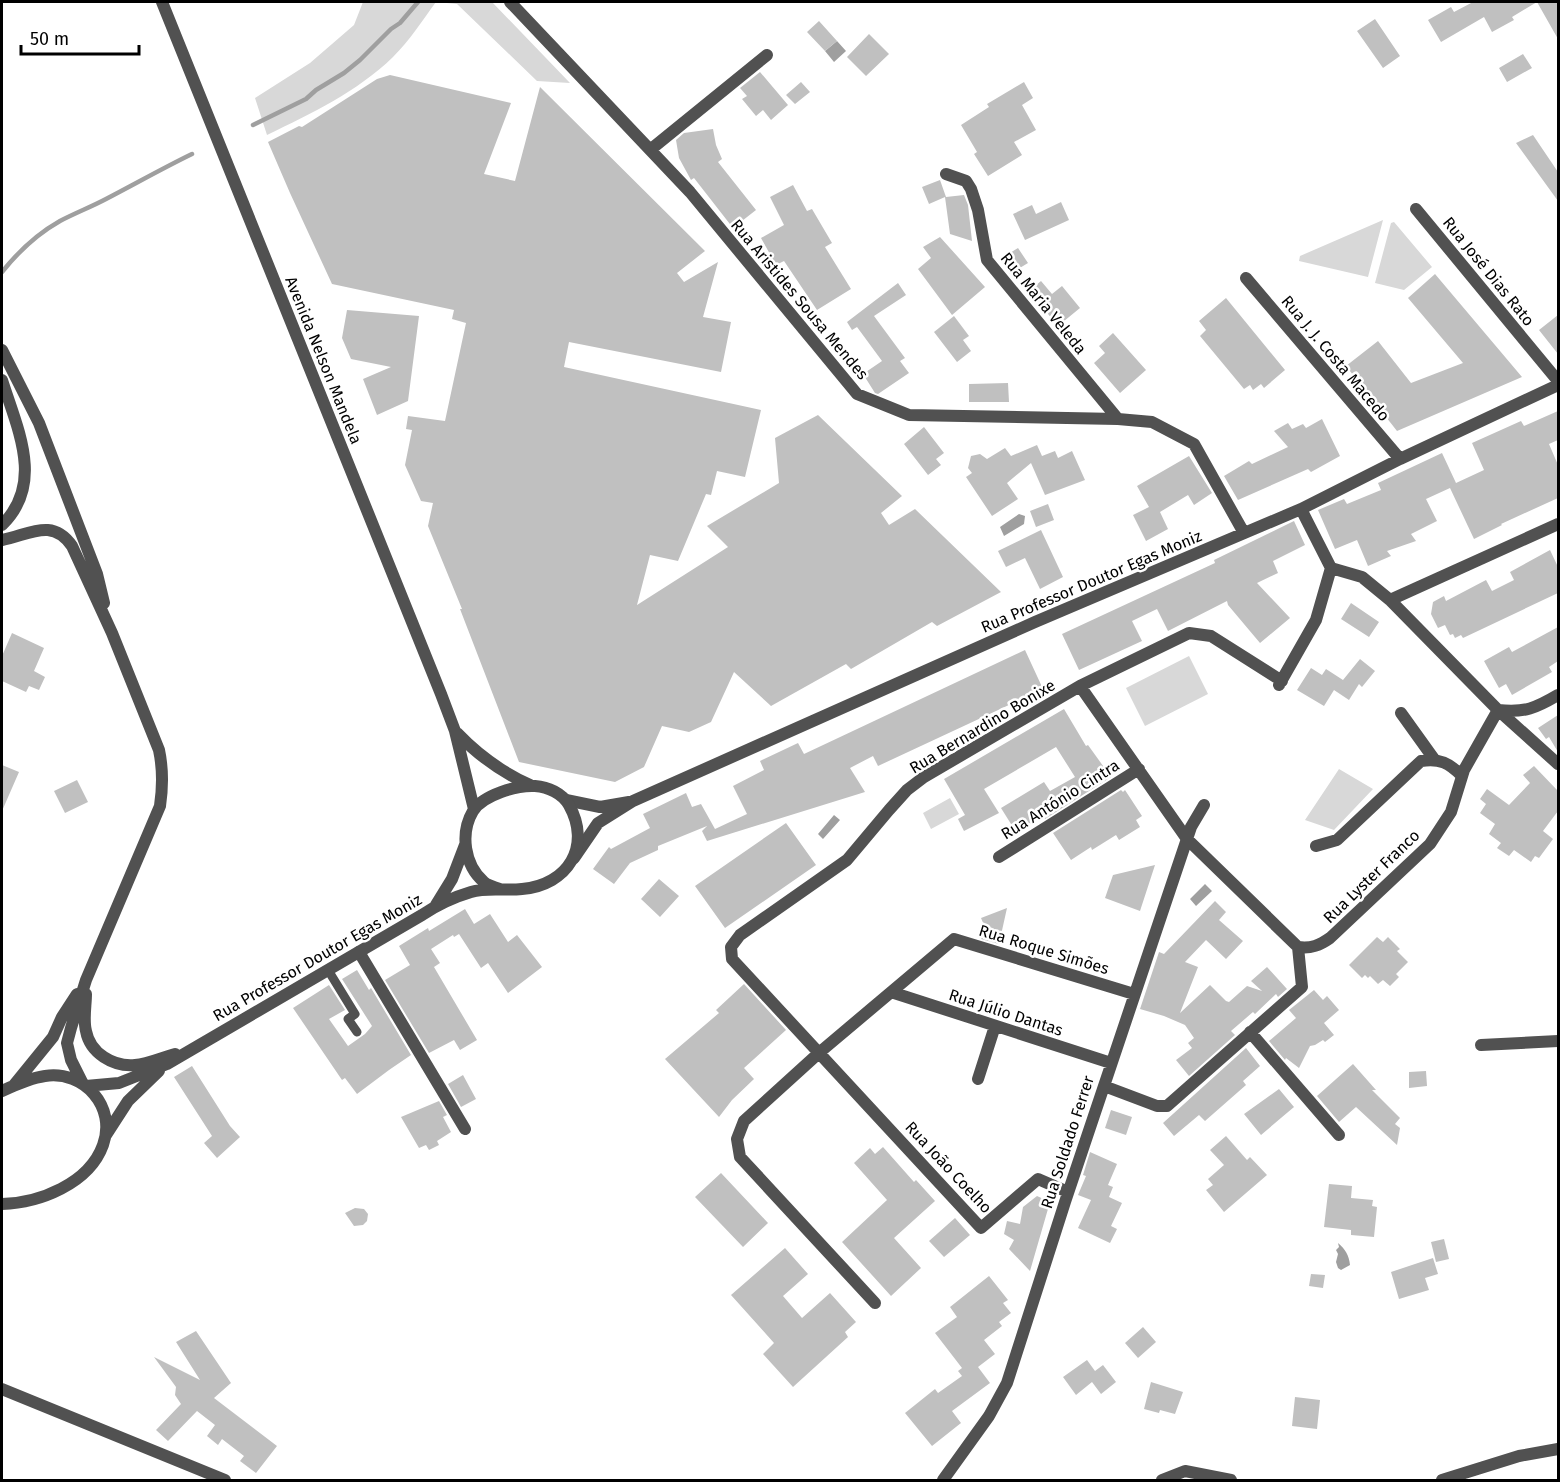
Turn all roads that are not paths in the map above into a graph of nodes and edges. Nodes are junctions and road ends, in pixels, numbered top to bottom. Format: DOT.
graph roads {
  1 [pos="162,2"];
  2 [pos="510,2"];
  3 [pos="767,55"];
  4 [pos="650,150"];
  5 [pos="946,174"];
  6 [pos="1416,208"];
  7 [pos="1246,278"];
  8 [pos="2,350"];
  9 [pos="2,380"];
  10 [pos="1558,383"];
  11 [pos="1118,419"];
  12 [pos="1400,459"];
  13 [pos="1301,509"];
  14 [pos="1558,524"];
  15 [pos="2,525"];
  16 [pos="1244,533"];
  17 [pos="2,540"];
  18 [pos="1331,568"];
  19 [pos="1390,600"];
  20 [pos="112,633"];
  21 [pos="1080,686"];
  22 [pos="1558,695"];
  23 [pos="1498,710"];
  24 [pos="1401,713"];
  25 [pos="455,730"];
  26 [pos="1434,759"];
  27 [pos="1558,764"];
  28 [pos="1139,769"];
  29 [pos="1462,776"];
  30 [pos="531,786"];
  31 [pos="566,800"];
  32 [pos="633,801"];
  33 [pos="1204,805"];
  34 [pos="474,810"];
  35 [pos="1187,839"];
  36 [pos="465,845"];
  37 [pos="1316,846"];
  38 [pos="999,856"];
  39 [pos="574,858"];
  40 [pos="500,890"];
  41 [pos="436,905"];
  42 [pos="1298,946"];
  43 [pos="359,952"];
  44 [pos="328,970"];
  45 [pos="86,980"];
  46 [pos="891,992"];
  47 [pos="1134,994"];
  48 [pos="995,1026"];
  49 [pos="357,1032"];
  50 [pos="1250,1032"];
  51 [pos="1558,1041"];
  52 [pos="1481,1045"];
  53 [pos="192,1049"];
  54 [pos="820,1052"];
  55 [pos="1111,1063"];
  56 [pos="167,1064"];
  57 [pos="978,1079"];
  58 [pos="84,1084"];
  59 [pos="1104,1086"];
  60 [pos="7,1089"];
  61 [pos="465,1129"];
  62 [pos="106,1135"];
  63 [pos="1339,1135"];
  64 [pos="1068,1192"];
  65 [pos="2,1205"];
  66 [pos="875,1303"];
  67 [pos="2,1389"];
  68 [pos="1558,1449"];
  69 [pos="225,1480"];
  70 [pos="943,1480"];
  71 [pos="1162,1480"];
  72 [pos="1231,1480"];
  73 [pos="1442,1480"];
  1 -- 25 [label="street, Avenida Nelson Mandela"];
  2 -- 4 [label="street, Rua Aristides Sousa Mendes"];
  3 -- 4 [label="street"];
  4 -- 11 [label="street, Rua Aristides Sousa Mendes"];
  5 -- 11 [label="street, Rua Maria Veleda"];
  6 -- 10 [label="street, Rua José Dias Rato"];
  7 -- 12 [label="street, Rua J. J. Costa Macedo"];
  8 -- 20 [label="street"];
  9 -- 15 [label="street"];
  10 -- 12 [label="street, Rua Professor Doutor Egas Moniz"];
  11 -- 16 [label="street, Rua Aristides Sousa Mendes"];
  12 -- 13 [label="street, Rua Professor Doutor Egas Moniz"];
  13 -- 16 [label="street, Rua Professor Doutor Egas Moniz"];
  13 -- 18 [label="street"];
  14 -- 19 [label="street"];
  16 -- 32 [label="street, Rua Professor Doutor Egas Moniz"];
  17 -- 20 [label="street"];
  18 -- 19 [label="street"];
  18 -- 21 [label="street, Rua Bernardino Bonixe"];
  19 -- 23 [label="street"];
  20 -- 45 [label="street"];
  21 -- 28 [label="street"];
  21 -- 54 [label="street, Rua Bernardino Bonixe"];
  22 -- 23 [label="street"];
  23 -- 27 [label="street"];
  23 -- 29 [label="street, Rua Lyster Franco"];
  24 -- 26 [label="street"];
  25 -- 30 [label="street"];
  25 -- 34 [label="street"];
  26 -- 29 [label="street"];
  26 -- 37 [label="street"];
  28 -- 35 [label="street"];
  28 -- 38 [label="street, Rua António Cintra"];
  29 -- 42 [label="street, Rua Lyster Franco"];
  30 -- 31 [label="street"];
  30 -- 34 [label="street"];
  31 -- 32 [label="street"];
  31 -- 39 [label="street"];
  32 -- 39 [label="street"];
  33 -- 35 [label="street, Rua Soldado Ferrer"];
  34 -- 36 [label="street"];
  35 -- 42 [label="street"];
  35 -- 47 [label="street, Rua Soldado Ferrer"];
  36 -- 40 [label="street"];
  36 -- 41 [label="street"];
  39 -- 40 [label="street"];
  40 -- 41 [label="street, Rua Professor Doutor Egas Moniz"];
  41 -- 43 [label="street, Rua Professor Doutor Egas Moniz"];
  42 -- 50 [label="street"];
  43 -- 44 [label="street, Rua Professor Doutor Egas Moniz"];
  43 -- 61 [label="street"];
  44 -- 49 [label="lane"];
  44 -- 53 [label="street, Rua Professor Doutor Egas Moniz"];
  45 -- 53 [label="street"];
  45 -- 58 [label="street"];
  45 -- 60 [label="street"];
  46 -- 47 [label="street, Rua Roque Simões"];
  46 -- 48 [label="street, Rua Júlio Dantas"];
  46 -- 54 [label="street"];
  47 -- 55 [label="street, Rua Soldado Ferrer"];
  48 -- 55 [label="street, Rua Júlio Dantas"];
  48 -- 57 [label="street"];
  50 -- 59 [label="street"];
  50 -- 63 [label="street"];
  51 -- 52 [label="street"];
  53 -- 56 [label="street"];
  54 -- 64 [label="street, Rua João Coelho"];
  54 -- 66 [label="street"];
  55 -- 59 [label="street, Rua Soldado Ferrer"];
  56 -- 58 [label="street"];
  56 -- 62 [label="street"];
  58 -- 60 [label="street"];
  58 -- 62 [label="street"];
  59 -- 64 [label="street, Rua Soldado Ferrer"];
  62 -- 65 [label="street"];
  64 -- 70 [label="street, Rua Soldado Ferrer"];
  67 -- 69 [label="street"];
  68 -- 73 [label="street"];
  71 -- 72 [label="street"];
}
